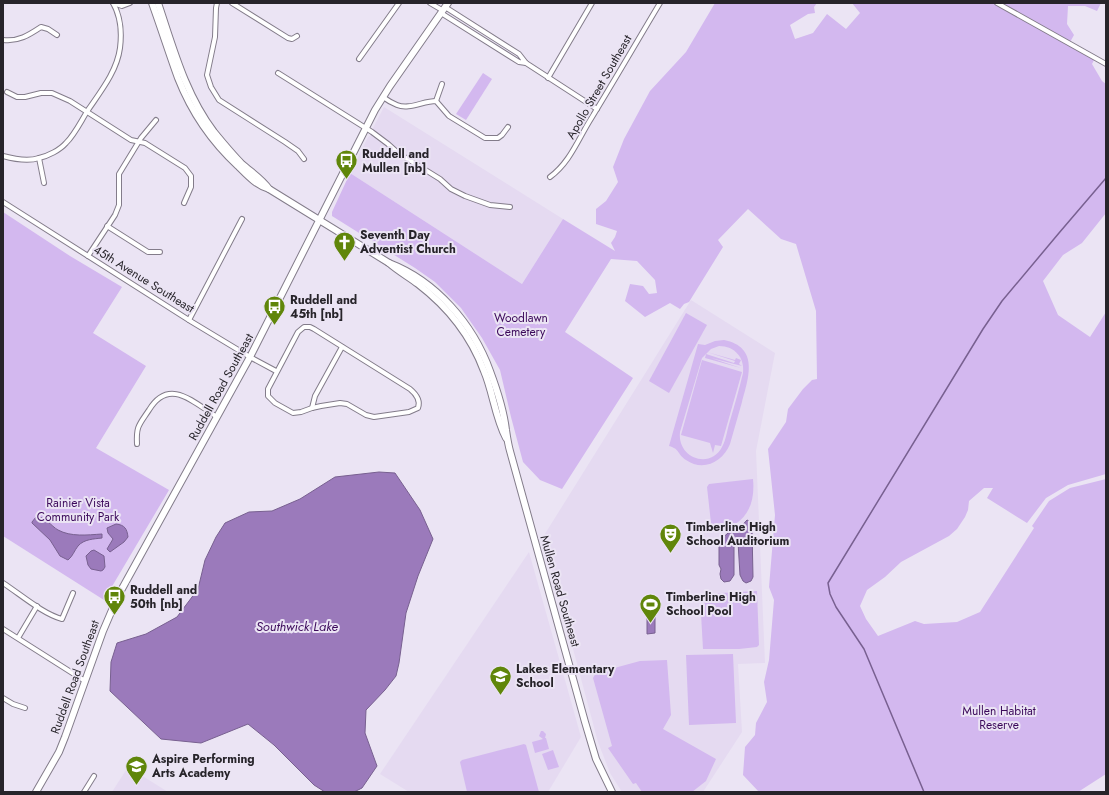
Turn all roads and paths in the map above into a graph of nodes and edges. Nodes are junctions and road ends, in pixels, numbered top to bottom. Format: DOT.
graph roads {
  1 [pos="113,3"];
  2 [pos="130,3"];
  3 [pos="152,3"];
  4 [pos="158,3"];
  5 [pos="217,3"];
  6 [pos="232,3"];
  7 [pos="399,3"];
  8 [pos="430,3"];
  9 [pos="592,3"];
  10 [pos="660,3"];
  11 [pos="997,3"];
  12 [pos="444,8"];
  13 [pos="56,35"];
  14 [pos="297,36"];
  15 [pos="3,40"];
  16 [pos="360,59"];
  17 [pos="1106,64"];
  18 [pos="278,74"];
  19 [pos="548,78"];
  20 [pos="442,84"];
  21 [pos="6,92"];
  22 [pos="383,97"];
  23 [pos="436,101"];
  24 [pos="596,110"];
  25 [pos="87,112"];
  26 [pos="156,120"];
  27 [pos="508,127"];
  28 [pos="366,129"];
  29 [pos="138,141"];
  30 [pos="3,156"];
  31 [pos="39,158"];
  32 [pos="304,159"];
  33 [pos="550,177"];
  34 [pos="44,183"];
  35 [pos="269,189"];
  36 [pos="3,202"];
  37 [pos="184,204"];
  38 [pos="510,207"];
  39 [pos="242,219"];
  40 [pos="319,220"];
  41 [pos="108,226"];
  42 [pos="160,252"];
  43 [pos="88,256"];
  44 [pos="190,320"];
  45 [pos="342,347"];
  46 [pos="250,357"];
  47 [pos="276,371"];
  48 [pos="312,408"];
  49 [pos="217,417"];
  50 [pos="137,444"];
  51 [pos="3,583"];
  52 [pos="73,594"];
  53 [pos="37,606"];
  54 [pos="3,628"];
  55 [pos="18,638"];
  56 [pos="85,681"];
  57 [pos="3,698"];
  58 [pos="25,708"];
  59 [pos="94,776"];
  60 [pos="36,792"];
  61 [pos="84,792"];
  62 [pos="612,792"];
  1 -- 2 [label="street"];
  1 -- 25 [label="street"];
  3 -- 35 [label="street, Mullen Road Southeast"];
  4 -- 35 [label="street, Mullen Road Southeast"];
  5 -- 32 [label="street"];
  6 -- 14 [label="street"];
  7 -- 16 [label="street"];
  8 -- 12 [label="street"];
  9 -- 19 [label="street"];
  10 -- 24 [label="street, Apollo Street Southeast"];
  11 -- 17 [label="street"];
  12 -- 19 [label="street"];
  12 -- 22 [label="street, Ruddell Road Southeast"];
  13 -- 15 [label="street"];
  18 -- 28 [label="street"];
  19 -- 24 [label="street"];
  20 -- 23 [label="street"];
  21 -- 25 [label="street"];
  22 -- 23 [label="street"];
  22 -- 28 [label="street, Ruddell Road Southeast"];
  23 -- 27 [label="street"];
  24 -- 33 [label="street, Apollo Street Southeast"];
  25 -- 29 [label="street"];
  25 -- 31 [label="street"];
  26 -- 29 [label="street"];
  28 -- 38 [label="street"];
  28 -- 40 [label="street, Ruddell Road Southeast"];
  29 -- 37 [label="street"];
  29 -- 41 [label="street"];
  30 -- 31 [label="street"];
  31 -- 34 [label="street"];
  35 -- 40 [label="street, Mullen Road Southeast"];
  36 -- 43 [label="street, 45th Avenue Southeast"];
  39 -- 44 [label="street"];
  40 -- 46 [label="street, Ruddell Road Southeast"];
  40 -- 62 [label="street, Mullen Road Southeast"];
  41 -- 42 [label="street"];
  41 -- 43 [label="street"];
  43 -- 44 [label="street, 45th Avenue Southeast"];
  44 -- 46 [label="street, 45th Avenue Southeast"];
  45 -- 47 [label="street"];
  45 -- 48 [label="street"];
  45 -- 48 [label="street"];
  46 -- 47 [label="street, 45th Avenue Southeast"];
  46 -- 49 [label="street, Ruddell Road Southeast"];
  47 -- 48 [label="street"];
  49 -- 50 [label="street"];
  49 -- 56 [label="street, Ruddell Road Southeast"];
  51 -- 53 [label="street"];
  52 -- 53 [label="street"];
  53 -- 55 [label="street"];
  54 -- 55 [label="street"];
  55 -- 56 [label="street"];
  56 -- 60 [label="street, Ruddell Road Southeast"];
  57 -- 58 [label="street"];
  59 -- 61 [label="street"];
}
